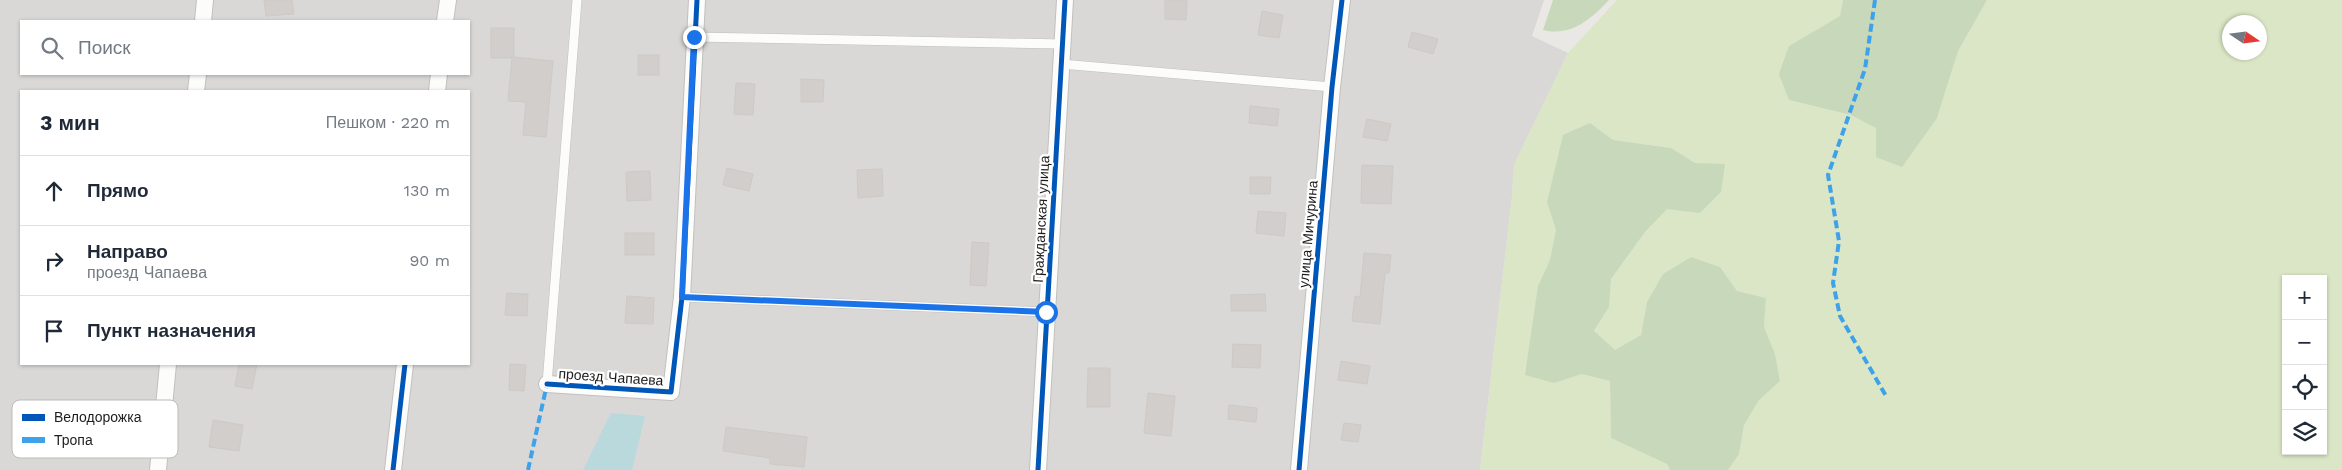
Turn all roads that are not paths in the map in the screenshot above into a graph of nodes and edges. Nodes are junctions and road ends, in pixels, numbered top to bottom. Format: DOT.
graph roads {
  1 [pos="205,0"];
  2 [pos="448,0"];
  3 [pos="577,0"];
  4 [pos="697,0"];
  5 [pos="1065,0"];
  6 [pos="1342,0"];
  7 [pos="203,20"];
  8 [pos="445,20"];
  9 [pos="694,37"];
  10 [pos="1062,44"];
  11 [pos="1061,64"];
  12 [pos="198,75"];
  13 [pos="439,75"];
  14 [pos="1332,86"];
  15 [pos="196,90"];
  16 [pos="437,90"];
  17 [pos="682,297"];
  18 [pos="1046,312"];
  19 [pos="168,365"];
  20 [pos="405,365"];
  21 [pos="546,384"];
  22 [pos="165,400"];
  23 [pos="393,470"];
  24 [pos="1038,470"];
  25 [pos="1299,470"];
  1 -- 7 [label="street"];
  2 -- 8 [label="street"];
  3 -- 21 [label="lane"];
  4 -- 9 [label="street, проезд Чапаева"];
  5 -- 10 [label="street, Гражданская улица"];
  6 -- 14 [label="street, улица Мичурина"];
  9 -- 10 [label="lane"];
  9 -- 17 [label="street, проезд Чапаева"];
  10 -- 11 [label="street, Гражданская улица"];
  11 -- 14 [label="lane"];
  11 -- 18 [label="street, Гражданская улица"];
  12 -- 15 [label="street"];
  13 -- 16 [label="street"];
  14 -- 25 [label="street, улица Мичурина"];
  17 -- 18 [label="lane"];
  17 -- 21 [label="street, проезд Чапаева"];
  18 -- 24 [label="street, Гражданская улица"];
  19 -- 22 [label="street"];
  20 -- 23 [label="street"];
}
